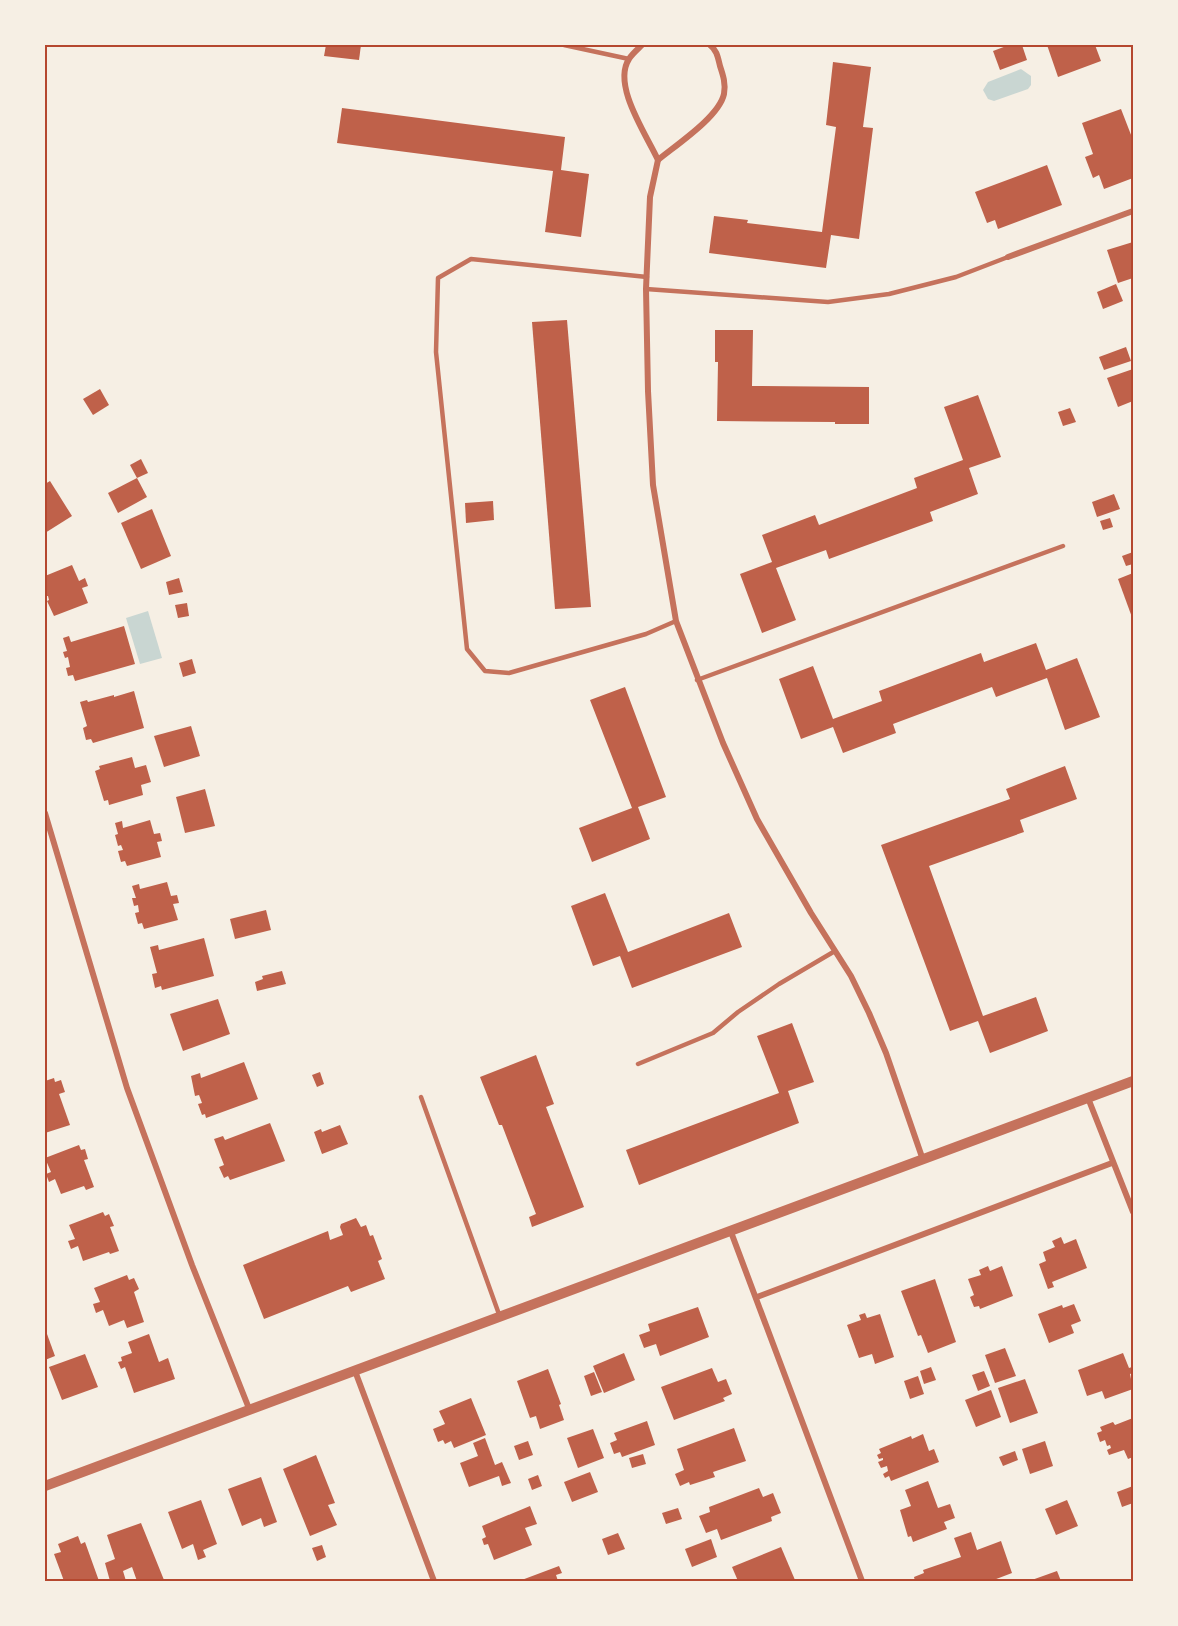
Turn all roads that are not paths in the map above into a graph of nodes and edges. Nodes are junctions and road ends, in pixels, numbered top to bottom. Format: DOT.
graph roads {
  1 [pos="564,45"];
  2 [pos="642,45"];
  3 [pos="710,45"];
  4 [pos="629,59"];
  5 [pos="658,160"];
  6 [pos="1133,211"];
  7 [pos="1008,257"];
  8 [pos="646,277"];
  9 [pos="646,289"];
  10 [pos="1063,546"];
  11 [pos="676,621"];
  12 [pos="697,680"];
  13 [pos="45,813"];
  14 [pos="834,951"];
  15 [pos="638,1064"];
  16 [pos="1133,1081"];
  17 [pos="421,1097"];
  18 [pos="1088,1098"];
  19 [pos="923,1160"];
  20 [pos="1112,1162"];
  21 [pos="1133,1212"];
  22 [pos="731,1232"];
  23 [pos="757,1297"];
  24 [pos="500,1317"];
  25 [pos="355,1371"];
  26 [pos="250,1411"];
  27 [pos="45,1486"];
  28 [pos="434,1581"];
  29 [pos="862,1581"];
  1 -- 4 [label="lane"];
  2 -- 4 [label="street"];
  3 -- 5 [label="street"];
  4 -- 5 [label="street"];
  5 -- 8 [label="street"];
  6 -- 7 [label="street"];
  7 -- 9 [label="lane"];
  8 -- 9 [label="street"];
  8 -- 11 [label="lane"];
  9 -- 11 [label="street"];
  10 -- 12 [label="lane"];
  11 -- 12 [label="street"];
  12 -- 14 [label="street"];
  13 -- 26 [label="street"];
  14 -- 15 [label="lane"];
  14 -- 19 [label="street"];
  16 -- 18 [label="street"];
  17 -- 24 [label="lane"];
  18 -- 19 [label="street"];
  18 -- 20 [label="street"];
  19 -- 22 [label="street"];
  20 -- 21 [label="street"];
  20 -- 23 [label="street"];
  22 -- 23 [label="street"];
  22 -- 24 [label="street"];
  23 -- 29 [label="street"];
  24 -- 25 [label="street"];
  25 -- 26 [label="street"];
  25 -- 28 [label="street"];
  26 -- 27 [label="street"];
}
